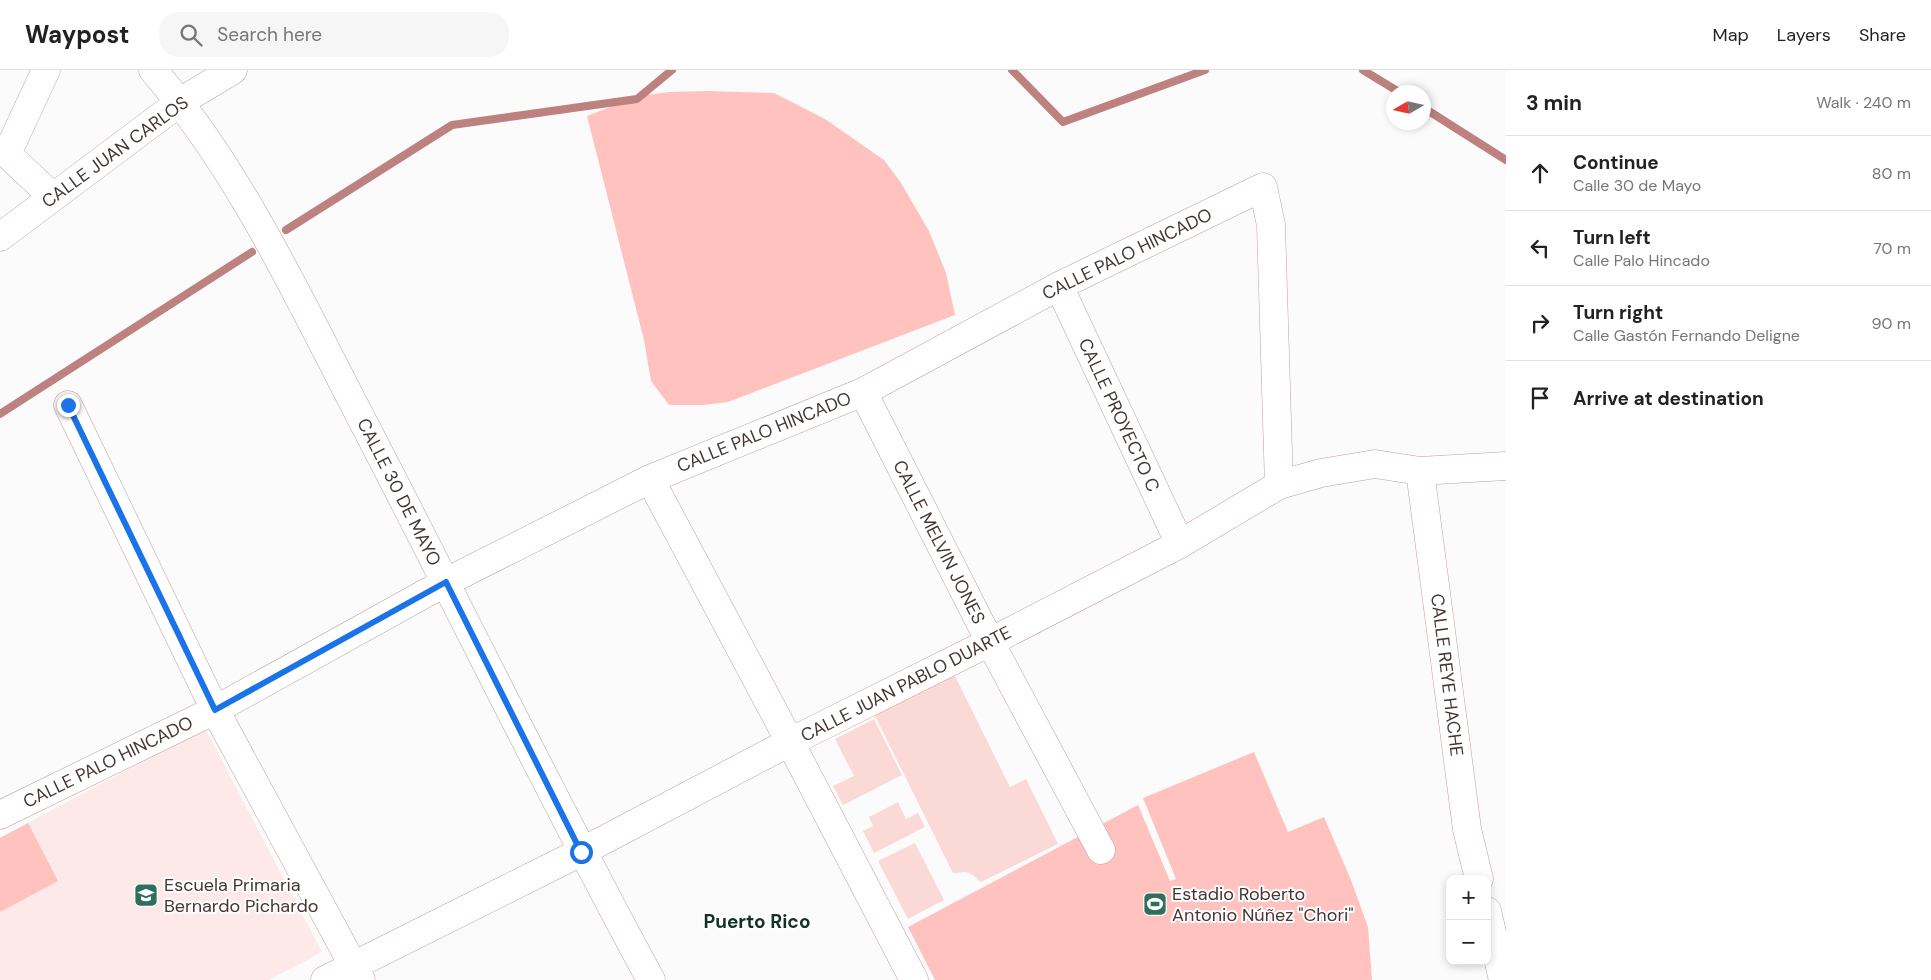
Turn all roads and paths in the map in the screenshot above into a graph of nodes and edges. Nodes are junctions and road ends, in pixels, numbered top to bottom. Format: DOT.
graph roads {
  1 [pos="46,70"];
  2 [pos="153,70"];
  3 [pos="233,70"];
  4 [pos="180,102"];
  5 [pos="3,153"];
  6 [pos="53,197"];
  7 [pos="0,237"];
  8 [pos="1059,286"];
  9 [pos="863,392"];
  10 [pos="68,405"];
  11 [pos="1506,466"];
  12 [pos="1420,471"];
  13 [pos="650,479"];
  14 [pos="1279,485"];
  15 [pos="1180,544"];
  16 [pos="446,582"];
  17 [pos="990,642"];
  18 [pos="215,710"];
  19 [pos="790,742"];
  20 [pos="0,815"];
  21 [pos="1101,850"];
  22 [pos="581,852"];
  23 [pos="1478,875"];
  24 [pos="1489,920"];
  25 [pos="357,973"];
  26 [pos="325,980"];
  27 [pos="651,980"];
  28 [pos="914,980"];
  29 [pos="1503,980"];
  1 -- 5 [label="street"];
  2 -- 4 [label="street, CALLE 30 DE MAYO"];
  3 -- 4 [label="street, CALLE JUAN CARLOS"];
  4 -- 6 [label="street, CALLE JUAN CARLOS"];
  4 -- 16 [label="street, CALLE 30 DE MAYO"];
  5 -- 6 [label="street"];
  6 -- 7 [label="street, CALLE JUAN CARLOS"];
  8 -- 9 [label="street, CALLE PALO HINCADO"];
  8 -- 14 [label="street, CALLE PALO HINCADO"];
  8 -- 15 [label="street, CALLE PROYECTO C"];
  9 -- 13 [label="street, CALLE PALO HINCADO"];
  9 -- 17 [label="street, CALLE MELVIN JONES"];
  10 -- 18 [label="street"];
  11 -- 12 [label="street, CALLE JUAN PABLO DUARTE"];
  12 -- 14 [label="street, CALLE JUAN PABLO DUARTE"];
  12 -- 23 [label="street, CALLE REYE HACHE"];
  13 -- 16 [label="street, CALLE PALO HINCADO"];
  13 -- 19 [label="street"];
  14 -- 15 [label="street, CALLE JUAN PABLO DUARTE"];
  15 -- 17 [label="street, CALLE JUAN PABLO DUARTE"];
  16 -- 18 [label="street, CALLE PALO HINCADO"];
  16 -- 22 [label="street, CALLE 30 DE MAYO"];
  17 -- 19 [label="street, CALLE JUAN PABLO DUARTE"];
  17 -- 21 [label="street, CALLE MELVIN JONES"];
  18 -- 20 [label="street, CALLE PALO HINCADO"];
  18 -- 25 [label="street"];
  19 -- 22 [label="street, CALLE JUAN PABLO DUARTE"];
  19 -- 28 [label="street"];
  22 -- 25 [label="street, CALLE JUAN PABLO DUARTE"];
  22 -- 27 [label="street, CALLE 30 DE MAYO"];
  24 -- 29 [label="street"];
  25 -- 26 [label="street, CALLE JUAN PABLO DUARTE"];
}
